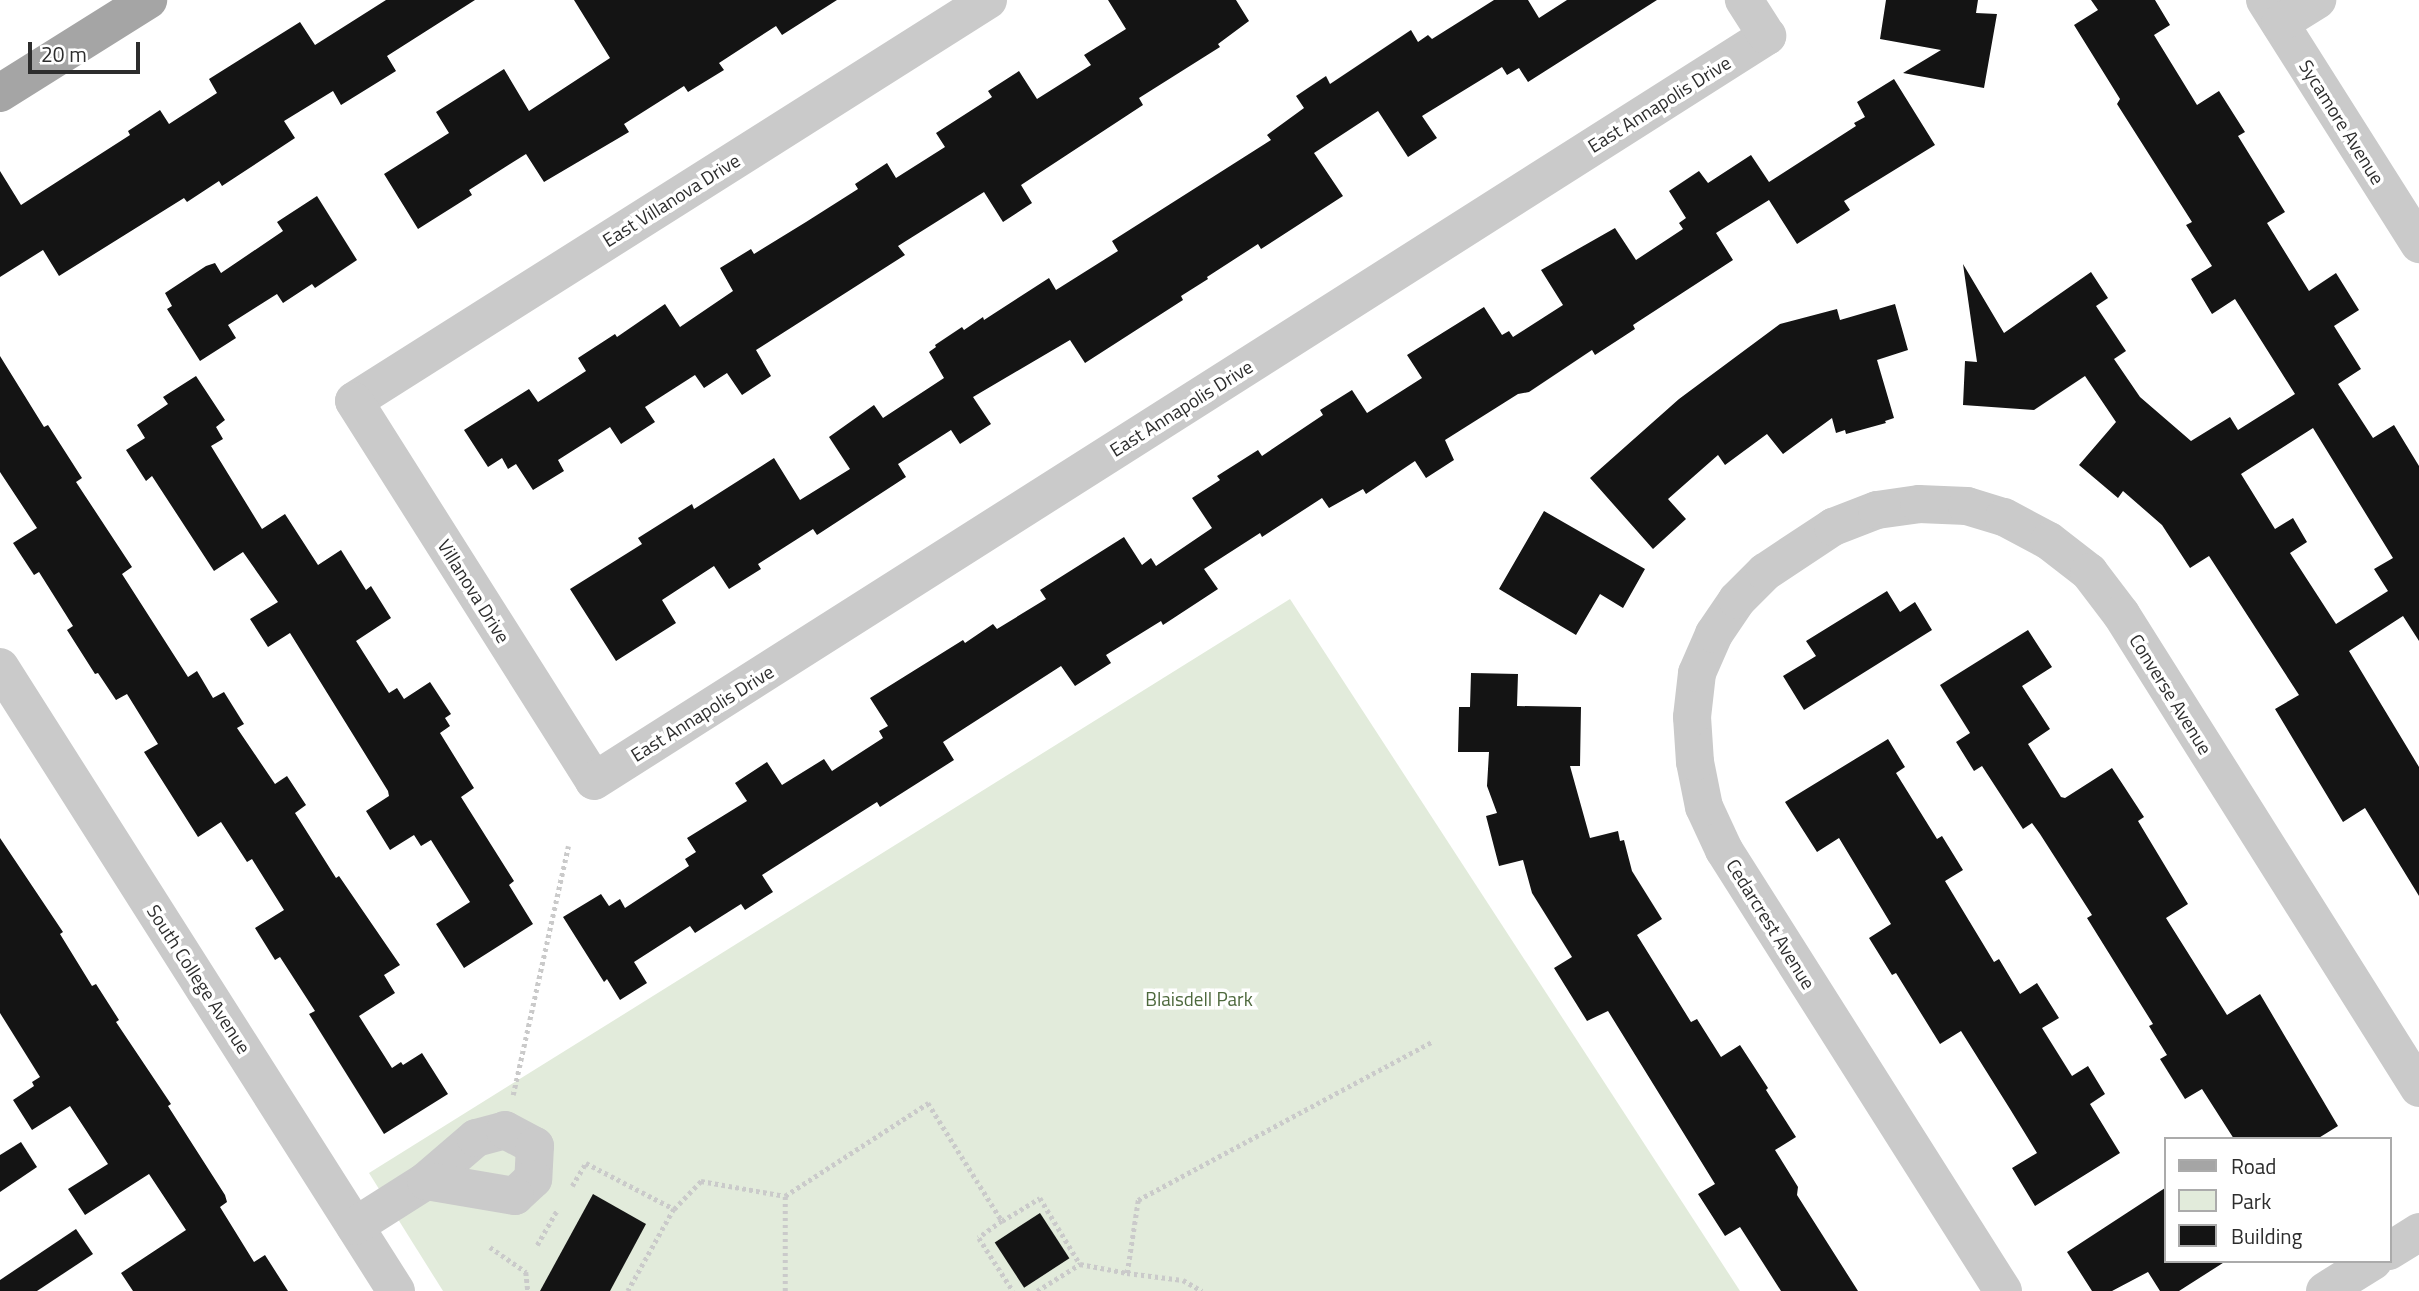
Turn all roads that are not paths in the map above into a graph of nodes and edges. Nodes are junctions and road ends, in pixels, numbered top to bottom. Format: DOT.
graph roads {
  1 [pos="148,0"];
  2 [pos="1744,0"];
  3 [pos="2317,0"];
  4 [pos="971,4"];
  5 [pos="2273,11"];
  6 [pos="0,93"];
  7 [pos="2419,244"];
  8 [pos="354,401"];
  9 [pos="1798,549"];
  10 [pos="0,667"];
  11 [pos="594,781"];
  12 [pos="2419,1088"];
  13 [pos="426,1181"];
  14 [pos="355,1226"];
  15 [pos="2419,1232"];
  16 [pos="2391,1250"];
  17 [pos="2370,1263"];
  18 [pos="396,1291"];
  19 [pos="2003,1291"];
  20 [pos="2325,1291"];
  1 -- 6 [label="main road"];
  2 -- 11 [label="street, East Annapolis Drive"];
  3 -- 5 [label="street"];
  4 -- 8 [label="street, East Villanova Drive"];
  5 -- 7 [label="street, Sycamore Avenue"];
  8 -- 11 [label="street, Villanova Drive"];
  9 -- 12 [label="street, Converse Avenue"];
  9 -- 19 [label="street, Cedarcrest Avenue"];
  10 -- 14 [label="street, South College Avenue"];
  13 -- 13 [label="street"];
  13 -- 14 [label="street"];
  14 -- 18 [label="street, South College Avenue"];
  15 -- 16 [label="street"];
  17 -- 20 [label="street"];
}
